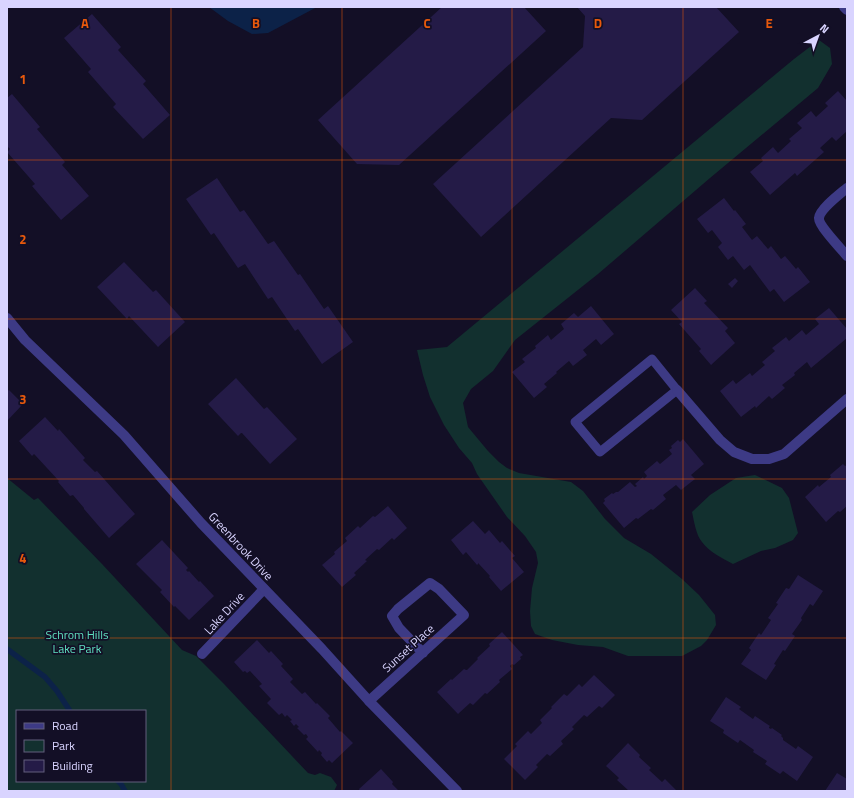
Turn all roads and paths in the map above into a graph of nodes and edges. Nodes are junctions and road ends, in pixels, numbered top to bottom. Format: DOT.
graph roads {
  1 [pos="844,7"];
  2 [pos="847,10"];
  3 [pos="847,188"];
  4 [pos="847,256"];
  5 [pos="7,318"];
  6 [pos="677,390"];
  7 [pos="847,399"];
  8 [pos="264,589"];
  9 [pos="423,653"];
  10 [pos="202,654"];
  11 [pos="369,701"];
  12 [pos="457,791"];
  1 -- 2 [label="street"];
  3 -- 4 [label="street"];
  5 -- 8 [label="street, Greenbrook Drive"];
  6 -- 6 [label="lane"];
  6 -- 7 [label="street"];
  8 -- 10 [label="street, Lake Drive"];
  8 -- 11 [label="street, Greenbrook Drive"];
  9 -- 9 [label="street, Sunset Place"];
  9 -- 11 [label="street, Sunset Place"];
  11 -- 12 [label="street, Greenbrook Drive"];
}
